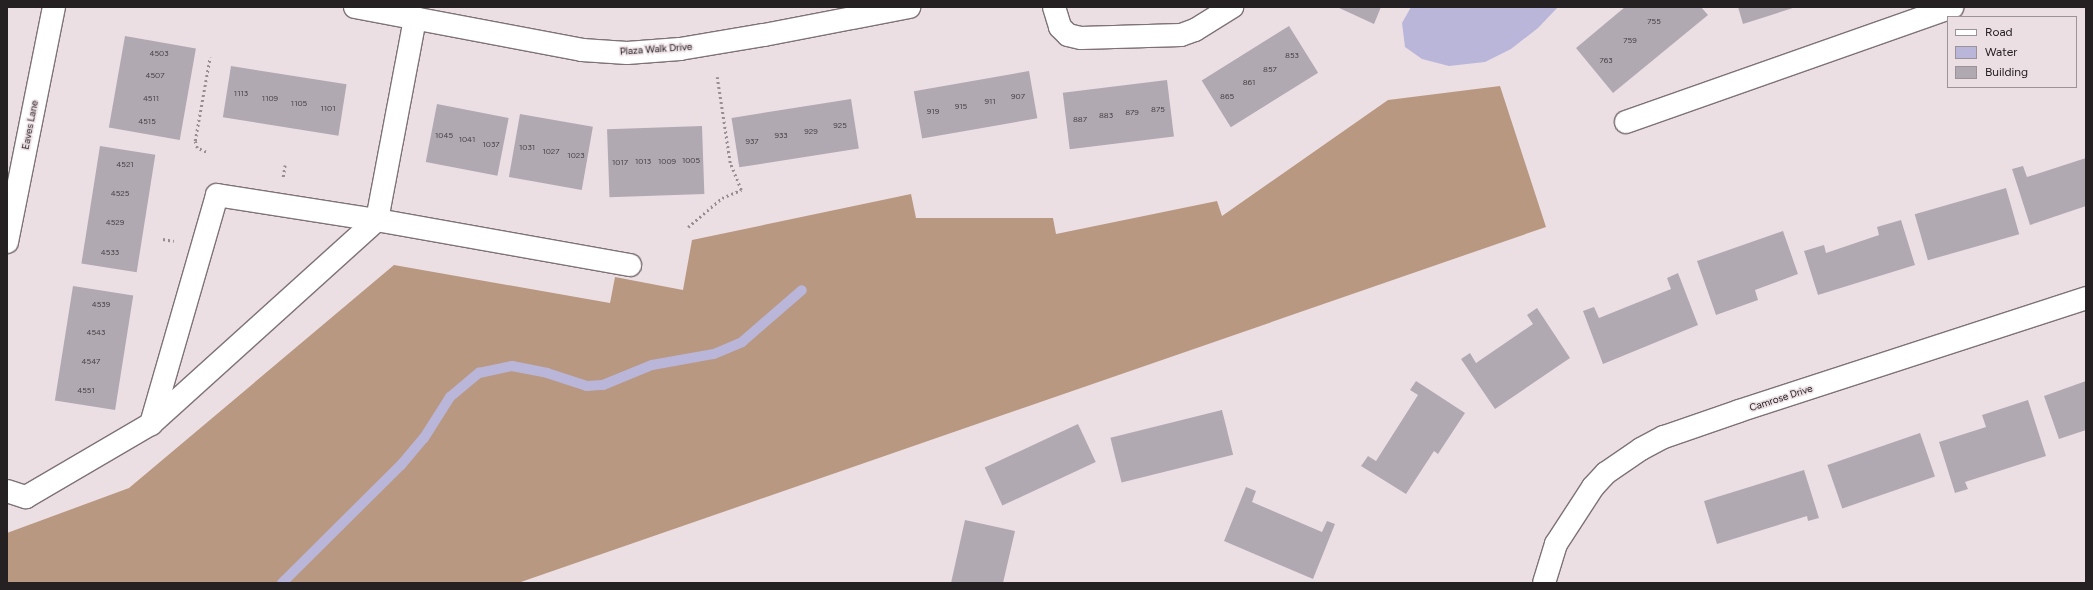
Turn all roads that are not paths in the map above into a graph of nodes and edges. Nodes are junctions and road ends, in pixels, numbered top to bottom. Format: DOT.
graph roads {
  1 [pos="54,7"];
  2 [pos="355,7"];
  3 [pos="909,7"];
  4 [pos="1054,7"];
  5 [pos="1232,7"];
  6 [pos="1952,7"];
  7 [pos="844,13"];
  8 [pos="415,18"];
  9 [pos="1626,122"];
  10 [pos="377,220"];
  11 [pos="7,242"];
  12 [pos="630,265"];
  13 [pos="2086,298"];
  14 [pos="151,424"];
  15 [pos="7,491"];
  16 [pos="1544,583"];
  1 -- 11 [label="street, Eaves Lane"];
  2 -- 8 [label="street, Plaza Walk Drive"];
  3 -- 7 [label="street, Plaza Walk Drive"];
  4 -- 5 [label="street"];
  6 -- 9 [label="street"];
  7 -- 8 [label="street, Plaza Walk Drive"];
  8 -- 10 [label="street"];
  10 -- 12 [label="street"];
  10 -- 14 [label="street"];
  10 -- 14 [label="street"];
  13 -- 16 [label="street, Camrose Drive"];
  14 -- 15 [label="street"];
}
